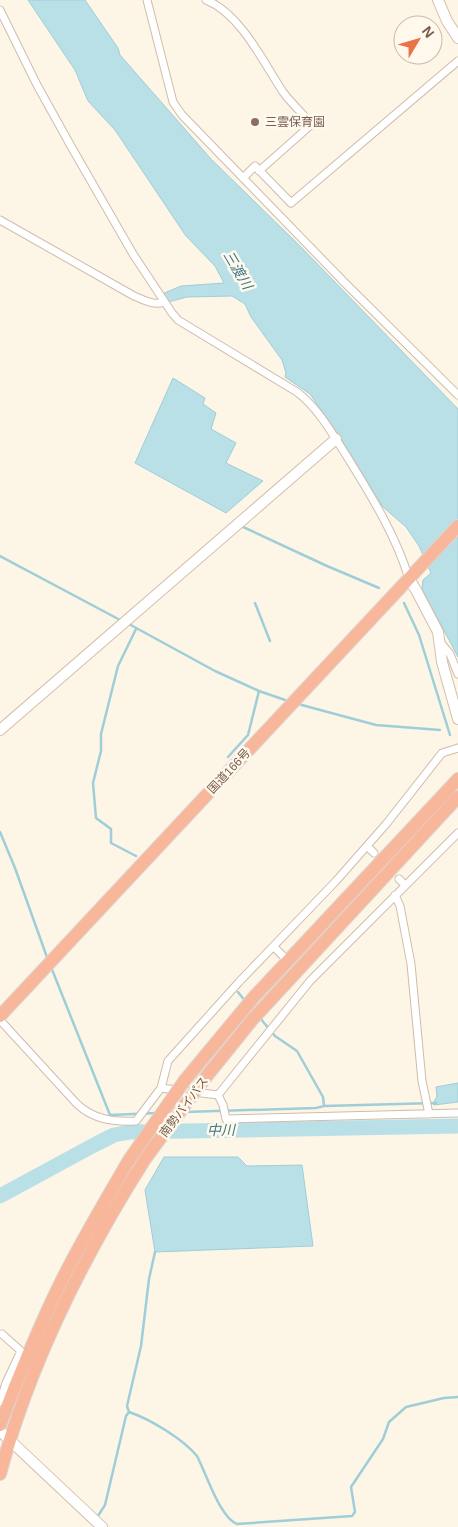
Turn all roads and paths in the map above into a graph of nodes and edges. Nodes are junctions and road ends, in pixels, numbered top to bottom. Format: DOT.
graph roads {
  1 [pos="147,0"];
  2 [pos="206,0"];
  3 [pos="438,0"];
  4 [pos="0,10"];
  5 [pos="458,38"];
  6 [pos="458,61"];
  7 [pos="259,171"];
  8 [pos="243,178"];
  9 [pos="0,220"];
  10 [pos="164,302"];
  11 [pos="458,395"];
  12 [pos="336,438"];
  13 [pos="458,526"];
  14 [pos="409,579"];
  15 [pos="440,641"];
  16 [pos="458,674"];
  17 [pos="458,720"];
  18 [pos="0,730"];
  19 [pos="458,748"];
  20 [pos="457,780"];
  21 [pos="458,797"];
  22 [pos="458,832"];
  23 [pos="366,846"];
  24 [pos="374,853"];
  25 [pos="399,879"];
  26 [pos="405,885"];
  27 [pos="395,895"];
  28 [pos="274,947"];
  29 [pos="288,961"];
  30 [pos="298,969"];
  31 [pos="310,981"];
  32 [pos="0,1018"];
  33 [pos="161,1088"];
  34 [pos="218,1095"];
  35 [pos="428,1111"];
  36 [pos="458,1113"];
  37 [pos="2,1334"];
  38 [pos="0,1402"];
  39 [pos="1,1416"];
  40 [pos="4,1436"];
  41 [pos="0,1474"];
  42 [pos="97,1522"];
  1 -- 8 [label="street"];
  2 -- 7 [label="street"];
  3 -- 5 [label="street"];
  4 -- 10 [label="street"];
  6 -- 7 [label="street"];
  7 -- 8 [label="street"];
  8 -- 11 [label="street"];
  9 -- 10 [label="street"];
  10 -- 12 [label="street"];
  12 -- 14 [label="street"];
  12 -- 18 [label="street"];
  13 -- 14 [label="highway, 国道166号"];
  14 -- 15 [label="street"];
  14 -- 32 [label="highway, 国道166号"];
  15 -- 16 [label="street"];
  15 -- 17 [label="street"];
  19 -- 23 [label="street"];
  20 -- 29 [label="highway, 南勢バイパス"];
  21 -- 30 [label="highway, 南勢バイパス"];
  22 -- 26 [label="street"];
  23 -- 24 [label="street"];
  23 -- 28 [label="street"];
  25 -- 26 [label="street"];
  26 -- 27 [label="street"];
  27 -- 31 [label="street"];
  27 -- 35 [label="street"];
  28 -- 29 [label="street"];
  28 -- 33 [label="street"];
  29 -- 39 [label="highway, 南勢バイパス, bridge"];
  30 -- 31 [label="street"];
  30 -- 40 [label="highway, 南勢バイパス, bridge"];
  31 -- 34 [label="street"];
  32 -- 33 [label="street"];
  33 -- 34 [label="street"];
  34 -- 35 [label="street"];
  35 -- 36 [label="street"];
  37 -- 38 [label="street"];
  40 -- 41 [label="highway, 南勢バイパス"];
  40 -- 42 [label="street"];
}
